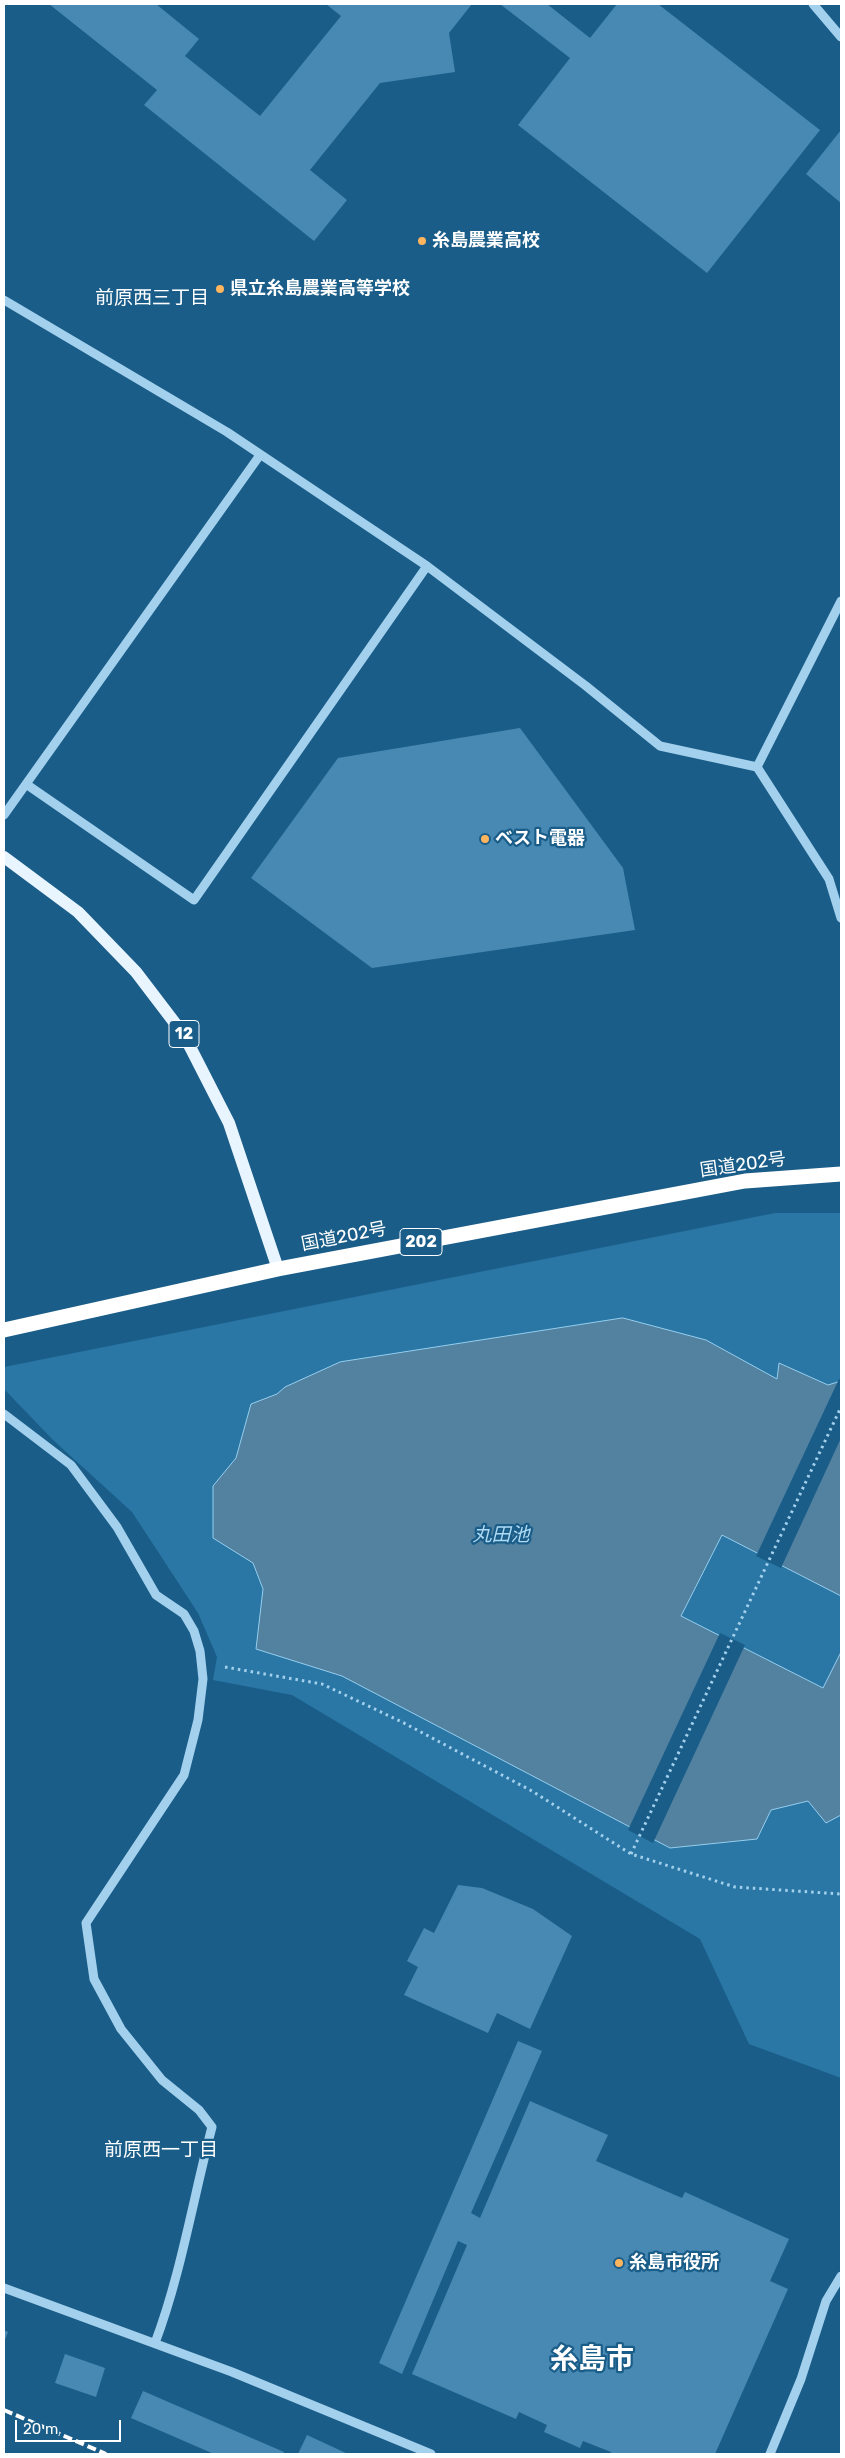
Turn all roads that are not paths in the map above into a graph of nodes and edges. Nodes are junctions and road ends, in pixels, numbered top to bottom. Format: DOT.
graph roads {
  1 [pos="813,4"];
  2 [pos="841,37"];
  3 [pos="4,300"];
  4 [pos="260,455"];
  5 [pos="427,566"];
  6 [pos="841,601"];
  7 [pos="757,767"];
  8 [pos="26,784"];
  9 [pos="4,815"];
  10 [pos="4,857"];
  11 [pos="841,918"];
  12 [pos="841,1174"];
  13 [pos="278,1269"];
  14 [pos="4,1330"];
  15 [pos="4,1414"];
  16 [pos="841,2276"];
  17 [pos="4,2288"];
  18 [pos="155,2344"];
  19 [pos="431,2454"];
  20 [pos="770,2454"];
  1 -- 2 [label="street"];
  3 -- 4 [label="street"];
  4 -- 5 [label="street"];
  4 -- 8 [label="street"];
  5 -- 7 [label="street"];
  5 -- 8 [label="street"];
  6 -- 7 [label="street"];
  7 -- 11 [label="street"];
  8 -- 9 [label="street"];
  10 -- 13 [label="main road, 12"];
  12 -- 13 [label="highway, 国道202号 / 202"];
  13 -- 14 [label="highway, 国道202号 / 202"];
  15 -- 18 [label="street"];
  16 -- 20 [label="street"];
  17 -- 18 [label="street"];
  18 -- 19 [label="street"];
}
